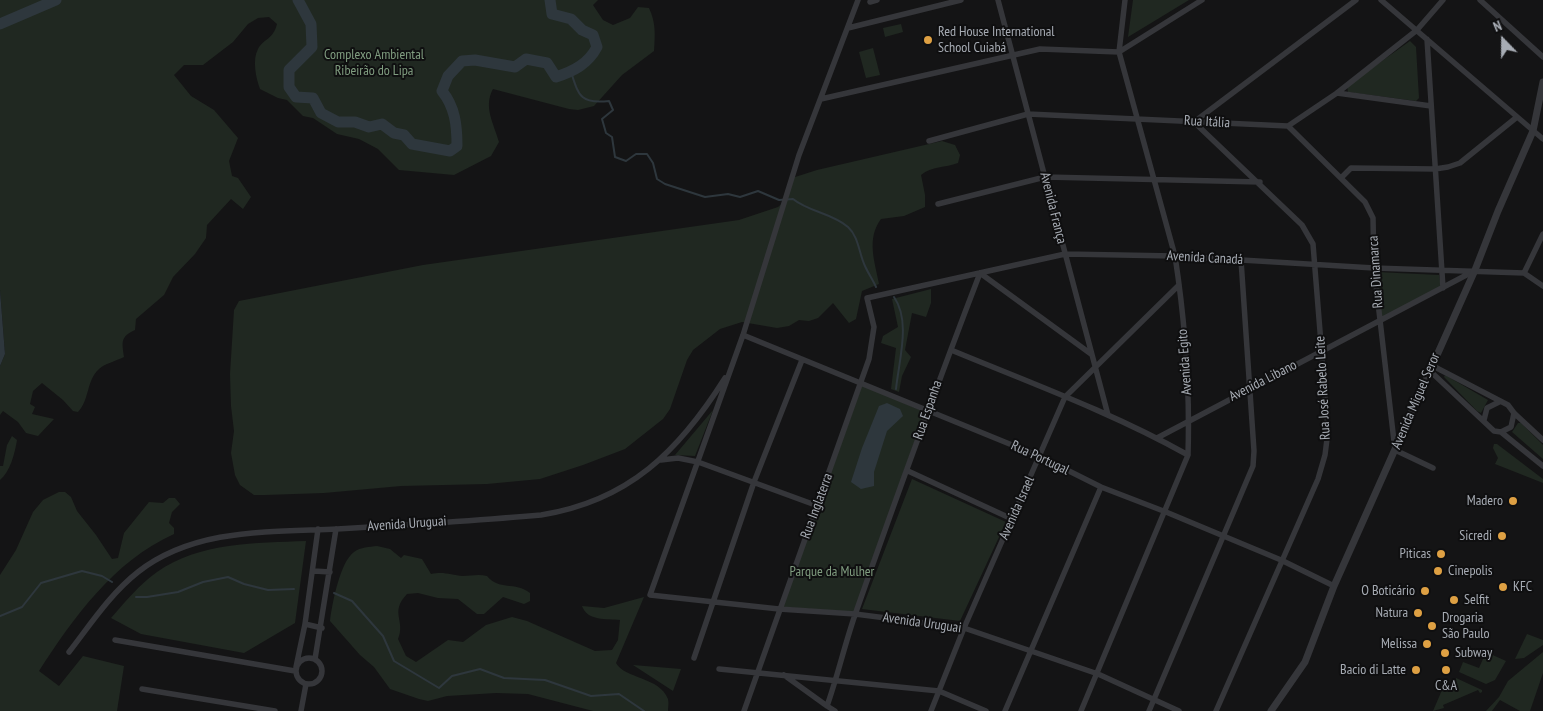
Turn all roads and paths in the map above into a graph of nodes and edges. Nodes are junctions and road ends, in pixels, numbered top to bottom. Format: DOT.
graph roads {
  1 [pos="858,0"];
  2 [pos="877,0"];
  3 [pos="961,0"];
  4 [pos="998,0"];
  5 [pos="1124,0"];
  6 [pos="1202,0"];
  7 [pos="1356,0"];
  8 [pos="1381,0"];
  9 [pos="1443,0"];
  10 [pos="1480,0"];
  11 [pos="870,2"];
  12 [pos="848,28"];
  13 [pos="1417,30"];
  14 [pos="1427,39"];
  15 [pos="1119,52"];
  16 [pos="1014,54"];
  17 [pos="1543,57"];
  18 [pos="1543,82"];
  19 [pos="1337,92"];
  20 [pos="821,99"];
  21 [pos="1432,106"];
  22 [pos="1028,114"];
  23 [pos="1517,117"];
  24 [pos="1136,118"];
  25 [pos="1194,122"];
  26 [pos="1288,126"];
  27 [pos="1533,131"];
  28 [pos="1543,139"];
  29 [pos="929,141"];
  30 [pos="1436,169"];
  31 [pos="1046,177"];
  32 [pos="1340,178"];
  33 [pos="1155,181"];
  34 [pos="1260,182"];
  35 [pos="938,204"];
  36 [pos="1543,234"];
  37 [pos="1065,254"];
  38 [pos="1175,256"];
  39 [pos="1242,260"];
  40 [pos="1315,264"];
  41 [pos="1374,268"];
  42 [pos="1442,269"];
  43 [pos="1475,270"];
  44 [pos="980,273"];
  45 [pos="1524,273"];
  46 [pos="1179,285"];
  47 [pos="1543,286"];
  48 [pos="1443,288"];
  49 [pos="867,298"];
  50 [pos="1380,321"];
  51 [pos="743,335"];
  52 [pos="951,350"];
  53 [pos="1321,351"];
  54 [pos="1091,354"];
  55 [pos="802,360"];
  56 [pos="1096,366"];
  57 [pos="732,368"];
  58 [pos="1430,368"];
  59 [pos="861,382"];
  60 [pos="1250,387"];
  61 [pos="1065,397"];
  62 [pos="1499,402"];
  63 [pos="928,410"];
  64 [pos="1514,413"];
  65 [pos="1108,415"];
  66 [pos="1484,420"];
  67 [pos="1189,421"];
  68 [pos="1501,432"];
  69 [pos="1157,438"];
  70 [pos="1543,440"];
  71 [pos="1395,450"];
  72 [pos="1039,456"];
  73 [pos="1188,456"];
  74 [pos="661,460"];
  75 [pos="698,462"];
  76 [pos="1543,466"];
  77 [pos="1433,468"];
  78 [pos="908,471"];
  79 [pos="754,482"];
  80 [pos="1101,487"];
  81 [pos="818,506"];
  82 [pos="1166,512"];
  83 [pos="1012,519"];
  84 [pos="318,529"];
  85 [pos="336,529"];
  86 [pos="1224,537"];
  87 [pos="1281,560"];
  88 [pos="314,571"];
  89 [pos="330,572"];
  90 [pos="1334,586"];
  91 [pos="714,601"];
  92 [pos="779,609"];
  93 [pos="855,614"];
  94 [pos="305,624"];
  95 [pos="322,628"];
  96 [pos="964,628"];
  97 [pos="115,640"];
  98 [pos="69,652"];
  99 [pos="1028,652"];
  100 [pos="694,658"];
  101 [pos="315,660"];
  102 [pos="296,669"];
  103 [pos="719,669"];
  104 [pos="758,671"];
  105 [pos="783,674"];
  106 [pos="1098,674"];
  107 [pos="836,679"];
  108 [pos="306,684"];
  109 [pos="142,689"];
  110 [pos="939,691"];
  111 [pos="1154,701"];
  112 [pos="827,706"];
  113 [pos="275,711"];
  114 [pos="301,711"];
  115 [pos="744,711"];
  116 [pos="835,711"];
  117 [pos="931,711"];
  118 [pos="986,711"];
  119 [pos="1005,711"];
  120 [pos="1081,711"];
  121 [pos="1149,711"];
  122 [pos="1179,711"];
  123 [pos="1216,711"];
  124 [pos="1271,711"];
  1 -- 12 [label="street"];
  2 -- 11 [label="street"];
  3 -- 12 [label="street"];
  4 -- 16 [label="street, Avenida França"];
  5 -- 15 [label="street, Avenida Egito"];
  6 -- 15 [label="street"];
  7 -- 25 [label="street"];
  8 -- 13 [label="street"];
  9 -- 13 [label="street"];
  10 -- 17 [label="street"];
  12 -- 20 [label="street"];
  13 -- 14 [label="street"];
  13 -- 19 [label="street"];
  14 -- 21 [label="street"];
  14 -- 23 [label="street"];
  15 -- 16 [label="street"];
  15 -- 24 [label="street, Avenida Egito"];
  16 -- 20 [label="street"];
  16 -- 22 [label="street, Avenida França"];
  18 -- 27 [label="street, Avenida Miguel Seror"];
  19 -- 21 [label="street"];
  19 -- 26 [label="street"];
  20 -- 51 [label="street"];
  21 -- 30 [label="street"];
  22 -- 24 [label="street, Rua Itália"];
  22 -- 29 [label="street, Rua Itália"];
  22 -- 31 [label="street, Avenida França"];
  23 -- 27 [label="street"];
  23 -- 30 [label="street"];
  24 -- 25 [label="street, Rua Itália"];
  24 -- 33 [label="street, Avenida Egito"];
  25 -- 26 [label="street, Rua Itália"];
  25 -- 34 [label="street, Rua José Rabelo Leite"];
  26 -- 32 [label="street, Rua Dinamarca"];
  27 -- 28 [label="street"];
  27 -- 43 [label="street, Avenida Miguel Seror"];
  30 -- 32 [label="street"];
  30 -- 42 [label="street"];
  31 -- 33 [label="street"];
  31 -- 35 [label="street"];
  31 -- 37 [label="street, Avenida França"];
  32 -- 41 [label="street, Rua Dinamarca"];
  33 -- 34 [label="street"];
  33 -- 38 [label="street, Avenida Egito"];
  34 -- 40 [label="street, Rua José Rabelo Leite"];
  36 -- 45 [label="street"];
  37 -- 38 [label="street, Avenida Canadá"];
  37 -- 44 [label="street, Avenida Canadá"];
  37 -- 54 [label="street, Avenida França"];
  38 -- 39 [label="street, Avenida Canadá"];
  38 -- 46 [label="street, Avenida Egito"];
  39 -- 40 [label="street, Avenida Canadá"];
  39 -- 60 [label="street"];
  40 -- 41 [label="street, Avenida Canadá"];
  40 -- 53 [label="street, Rua José Rabelo Leite"];
  41 -- 42 [label="street, Avenida Canadá"];
  41 -- 50 [label="street, Rua Dinamarca"];
  42 -- 43 [label="street, Avenida Canadá"];
  42 -- 48 [label="street"];
  43 -- 45 [label="street, Avenida Canadá"];
  43 -- 48 [label="street, Avenida Libano"];
  43 -- 58 [label="street, Avenida Miguel Seror"];
  44 -- 49 [label="street, Avenida Canadá"];
  44 -- 52 [label="street, Rua Espanha"];
  44 -- 54 [label="street"];
  45 -- 47 [label="street"];
  46 -- 56 [label="street, Avenida Israel"];
  46 -- 67 [label="street, Avenida Egito"];
  48 -- 50 [label="street, Avenida Libano"];
  49 -- 59 [label="street, Rua Inglaterra"];
  50 -- 53 [label="street, Avenida Libano"];
  50 -- 71 [label="street, Rua Dinamarca"];
  51 -- 55 [label="street, Rua Portugal"];
  51 -- 57 [label="street"];
  52 -- 61 [label="street"];
  52 -- 63 [label="street, Rua Espanha"];
  53 -- 60 [label="street, Avenida Libano"];
  53 -- 87 [label="street, Rua José Rabelo Leite"];
  54 -- 56 [label="street, Avenida França"];
  55 -- 59 [label="street, Rua Portugal"];
  55 -- 79 [label="street"];
  56 -- 61 [label="street, Avenida Israel"];
  56 -- 65 [label="street, Avenida França"];
  57 -- 74 [label="street, Avenida Uruguai"];
  57 -- 75 [label="street"];
  58 -- 62 [label="street"];
  58 -- 66 [label="street"];
  58 -- 71 [label="street, Avenida Miguel Seror"];
  59 -- 63 [label="street, Rua Portugal"];
  59 -- 81 [label="street, Rua Inglaterra"];
  60 -- 67 [label="street, Avenida Libano"];
  60 -- 86 [label="street"];
  61 -- 65 [label="street"];
  61 -- 72 [label="street, Avenida Israel"];
  62 -- 64 [label="street"];
  62 -- 66 [label="street"];
  63 -- 72 [label="street, Rua Portugal"];
  63 -- 78 [label="street, Rua Espanha"];
  64 -- 68 [label="street"];
  64 -- 70 [label="street"];
  65 -- 69 [label="street"];
  66 -- 68 [label="street"];
  67 -- 69 [label="street, Avenida Libano"];
  67 -- 73 [label="street, Avenida Egito"];
  68 -- 76 [label="street"];
  69 -- 73 [label="street"];
  71 -- 77 [label="street"];
  71 -- 90 [label="street, Avenida Miguel Seror"];
  72 -- 80 [label="street, Rua Portugal"];
  72 -- 83 [label="street, Avenida Israel"];
  73 -- 82 [label="street, Avenida Egito"];
  74 -- 75 [label="street"];
  74 -- 85 [label="street, Avenida Uruguai"];
  75 -- 79 [label="street"];
  75 -- 91 [label="street, Avenida Uruguai"];
  78 -- 83 [label="street"];
  78 -- 93 [label="street, Rua Espanha"];
  79 -- 81 [label="street"];
  79 -- 91 [label="street"];
  80 -- 82 [label="street, Rua Portugal"];
  80 -- 99 [label="street"];
  81 -- 92 [label="street, Rua Inglaterra"];
  82 -- 86 [label="street, Rua Portugal"];
  82 -- 106 [label="street, Avenida Egito"];
  83 -- 96 [label="street, Avenida Israel"];
  84 -- 85 [label="street, Avenida Uruguai"];
  84 -- 88 [label="street"];
  84 -- 98 [label="street, Avenida Uruguai"];
  85 -- 89 [label="street"];
  86 -- 87 [label="street, Rua Portugal"];
  86 -- 111 [label="street"];
  87 -- 90 [label="street, Rua Portugal"];
  87 -- 123 [label="street, Rua José Rabelo Leite"];
  88 -- 89 [label="street"];
  88 -- 94 [label="street"];
  89 -- 95 [label="street"];
  90 -- 124 [label="street, Avenida Miguel Seror"];
  91 -- 92 [label="street, Avenida Uruguai"];
  91 -- 100 [label="street"];
  92 -- 93 [label="street, Avenida Uruguai"];
  92 -- 104 [label="street, Rua Inglaterra"];
  93 -- 96 [label="street, Avenida Uruguai"];
  93 -- 107 [label="street, Rua Espanha"];
  94 -- 95 [label="street"];
  94 -- 102 [label="street"];
  95 -- 101 [label="street"];
  96 -- 99 [label="street, Avenida Uruguai"];
  96 -- 110 [label="street, Avenida Israel"];
  97 -- 102 [label="street"];
  99 -- 106 [label="street, Avenida Uruguai"];
  99 -- 119 [label="street"];
  101 -- 102 [label="street"];
  101 -- 108 [label="street"];
  102 -- 108 [label="street"];
  103 -- 104 [label="street"];
  104 -- 105 [label="street"];
  104 -- 115 [label="street, Rua Inglaterra"];
  105 -- 107 [label="street"];
  105 -- 112 [label="street"];
  106 -- 111 [label="street, Avenida Uruguai"];
  106 -- 120 [label="street, Avenida Egito"];
  107 -- 110 [label="street"];
  107 -- 112 [label="street, Rua Espanha"];
  108 -- 114 [label="street"];
  109 -- 113 [label="street"];
  110 -- 117 [label="street, Avenida Israel"];
  110 -- 118 [label="street"];
  111 -- 121 [label="street"];
  111 -- 122 [label="street, Avenida Uruguai"];
  112 -- 116 [label="street"];
}
